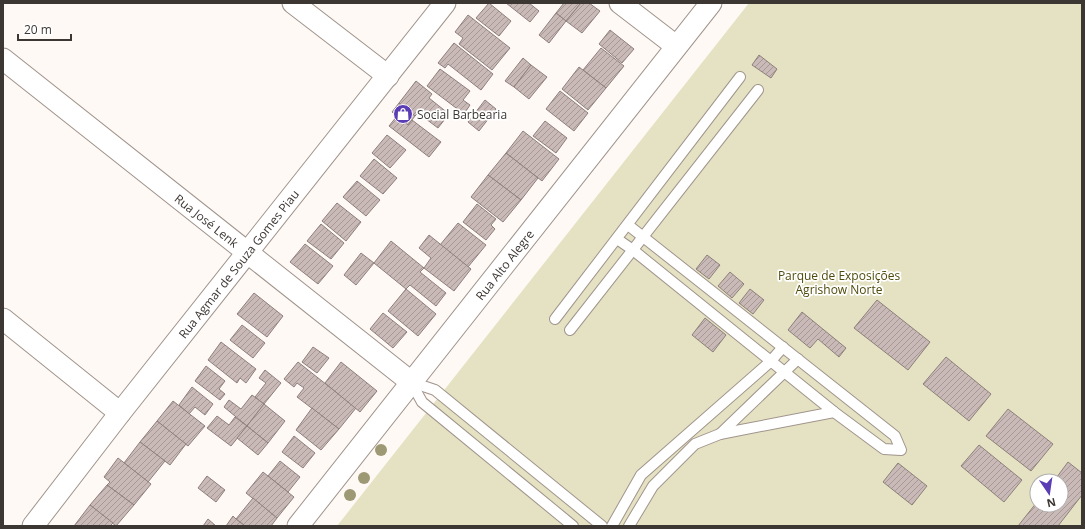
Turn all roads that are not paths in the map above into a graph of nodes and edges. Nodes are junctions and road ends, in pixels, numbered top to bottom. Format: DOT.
graph roads {
  1 [pos="293,3"];
  2 [pos="445,3"];
  3 [pos="620,3"];
  4 [pos="711,3"];
  5 [pos="676,46"];
  6 [pos="3,59"];
  7 [pos="388,76"];
  8 [pos="740,77"];
  9 [pos="758,90"];
  10 [pos="628,225"];
  11 [pos="643,237"];
  12 [pos="617,239"];
  13 [pos="633,250"];
  14 [pos="248,253"];
  15 [pos="3,319"];
  16 [pos="556,319"];
  17 [pos="570,330"];
  18 [pos="782,347"];
  19 [pos="798,359"];
  20 [pos="770,362"];
  21 [pos="785,373"];
  22 [pos="411,382"];
  23 [pos="834,412"];
  24 [pos="120,413"];
  25 [pos="720,434"];
  26 [pos="530,465"];
  27 [pos="518,480"];
  28 [pos="32,526"];
  29 [pos="298,526"];
  30 [pos="573,526"];
  31 [pos="602,526"];
  32 [pos="612,526"];
  33 [pos="629,526"];
  1 -- 7 [label="street"];
  2 -- 7 [label="street, Rua Agmar de Souza Gomes Piau"];
  3 -- 5 [label="street"];
  4 -- 5 [label="street, Rua Alto Alegre"];
  5 -- 22 [label="street, Rua Alto Alegre"];
  6 -- 14 [label="street, Rua José Lenk"];
  7 -- 14 [label="street, Rua Agmar de Souza Gomes Piau"];
  8 -- 10 [label="lane"];
  9 -- 11 [label="lane"];
  10 -- 11 [label="lane"];
  10 -- 12 [label="lane"];
  11 -- 13 [label="lane"];
  11 -- 18 [label="lane"];
  12 -- 13 [label="lane"];
  12 -- 16 [label="lane"];
  13 -- 17 [label="lane"];
  13 -- 20 [label="lane"];
  14 -- 22 [label="street, Rua José Lenk"];
  14 -- 24 [label="street, Rua Agmar de Souza Gomes Piau"];
  15 -- 24 [label="street"];
  18 -- 19 [label="lane"];
  18 -- 20 [label="lane"];
  19 -- 21 [label="lane"];
  19 -- 23 [label="lane"];
  20 -- 21 [label="lane"];
  20 -- 32 [label="lane"];
  21 -- 23 [label="lane"];
  21 -- 25 [label="lane"];
  22 -- 26 [label="lane"];
  22 -- 27 [label="lane"];
  22 -- 29 [label="street, Rua Alto Alegre"];
  23 -- 25 [label="lane"];
  24 -- 28 [label="street, Rua Agmar de Souza Gomes Piau"];
  25 -- 33 [label="lane"];
  26 -- 27 [label="lane"];
  26 -- 31 [label="lane"];
  27 -- 30 [label="lane"];
}
